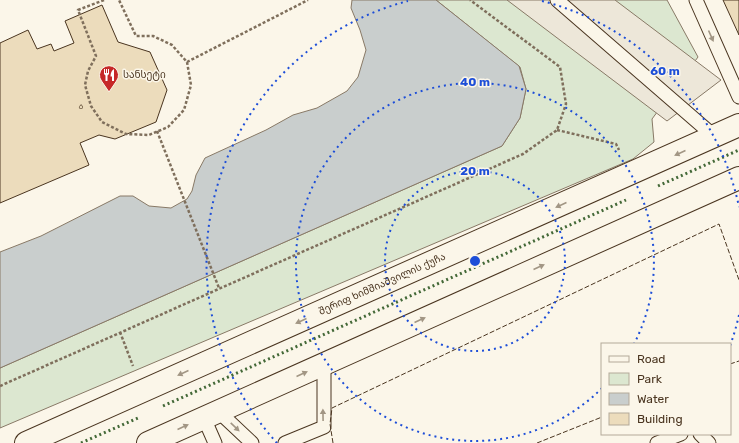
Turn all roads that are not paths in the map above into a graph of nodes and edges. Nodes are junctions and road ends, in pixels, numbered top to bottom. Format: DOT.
graph roads {
  1 [pos="557,0"];
  2 [pos="696,0"];
  3 [pos="739,97"];
  4 [pos="739,126"];
  5 [pos="715,137"];
  6 [pos="739,178"];
  7 [pos="324,364"];
  8 [pos="211,415"];
  9 [pos="678,435"];
  10 [pos="701,435"];
  11 [pos="26,443"];
  12 [pos="148,443"];
  13 [pos="215,443"];
  14 [pos="252,443"];
  15 [pos="286,443"];
  16 [pos="656,443"];
  17 [pos="709,443"];
  1 -- 5 [label="lane"];
  2 -- 3 [label="lane, one-way"];
  4 -- 5 [label="main road, შერიფ ხიმშიაშვილის ქუჩა"];
  5 -- 11 [label="main road, შერიფ ხიმშიაშვილის ქუჩა, one-way"];
  7 -- 6 [label="main road, one-way"];
  8 -- 7 [label="main road, one-way"];
  15 -- 7 [label="lane, one-way"];
  12 -- 8 [label="main road, one-way"];
  8 -- 13 [label="lane"];
  8 -- 14 [label="lane, one-way"];
  9 -- 16 [label="lane"];
  10 -- 17 [label="lane"];
}
